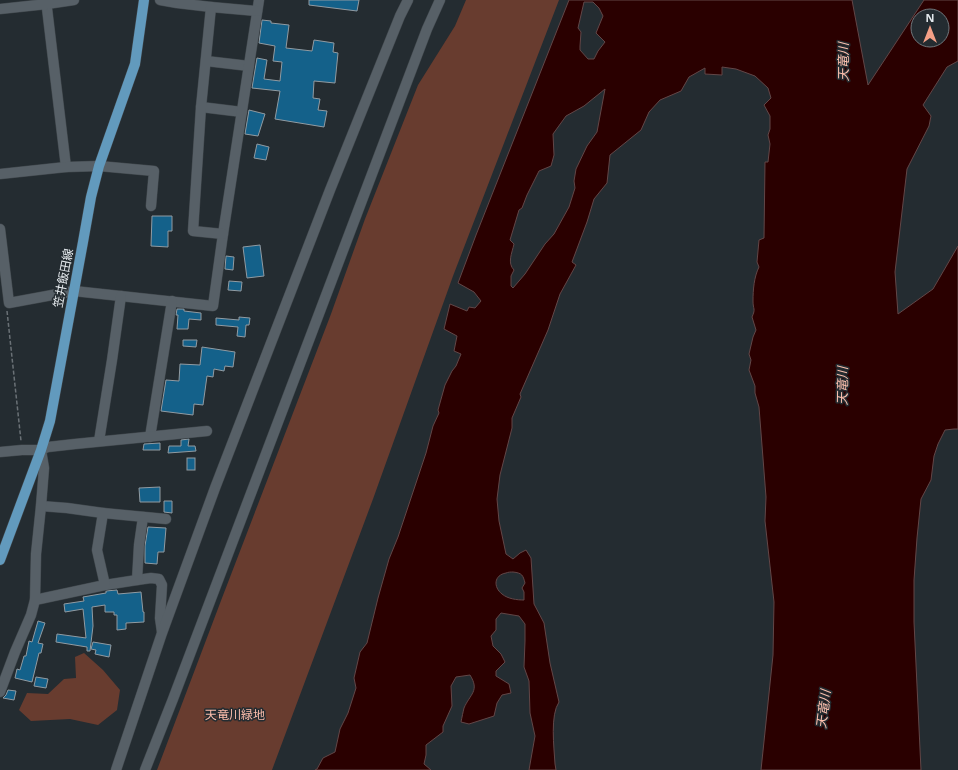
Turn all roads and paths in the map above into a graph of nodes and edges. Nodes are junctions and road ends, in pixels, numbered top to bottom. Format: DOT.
graph roads {
  1 [pos="74,0"];
  2 [pos="144,0"];
  3 [pos="160,0"];
  4 [pos="259,0"];
  5 [pos="408,0"];
  6 [pos="440,0"];
  7 [pos="46,2"];
  8 [pos="211,7"];
  9 [pos="0,9"];
  10 [pos="257,12"];
  11 [pos="206,61"];
  12 [pos="249,66"];
  13 [pos="201,107"];
  14 [pos="242,112"];
  15 [pos="99,166"];
  16 [pos="66,167"];
  17 [pos="0,174"];
  18 [pos="151,206"];
  19 [pos="0,229"];
  20 [pos="223,234"];
  21 [pos="3,280"];
  22 [pos="74,291"];
  23 [pos="121,296"];
  24 [pos="172,301"];
  25 [pos="5,304"];
  26 [pos="207,431"];
  27 [pos="150,437"];
  28 [pos="99,441"];
  29 [pos="22,450"];
  30 [pos="41,450"];
  31 [pos="0,452"];
  32 [pos="41,506"];
  33 [pos="103,513"];
  34 [pos="143,517"];
  35 [pos="166,519"];
  36 [pos="0,560"];
  37 [pos="137,580"];
  38 [pos="105,585"];
  39 [pos="35,600"];
  40 [pos="162,633"];
  41 [pos="0,692"];
  42 [pos="116,770"];
  43 [pos="145,770"];
  1 -- 7 [label="street"];
  2 -- 15 [label="main road, 笠井飯田線"];
  3 -- 8 [label="street"];
  4 -- 10 [label="street"];
  5 -- 40 [label="street"];
  6 -- 43 [label="street"];
  7 -- 9 [label="street"];
  7 -- 16 [label="street"];
  8 -- 10 [label="street"];
  8 -- 11 [label="street"];
  10 -- 12 [label="street"];
  11 -- 12 [label="street"];
  11 -- 13 [label="street"];
  12 -- 14 [label="street"];
  13 -- 14 [label="street"];
  13 -- 20 [label="street"];
  14 -- 20 [label="street"];
  15 -- 16 [label="street"];
  15 -- 18 [label="street"];
  15 -- 22 [label="main road, 笠井飯田線"];
  16 -- 17 [label="street"];
  19 -- 21 [label="street"];
  20 -- 24 [label="street"];
  21 -- 25 [label="street"];
  22 -- 23 [label="street"];
  22 -- 25 [label="street"];
  22 -- 30 [label="main road, 笠井飯田線"];
  23 -- 24 [label="street"];
  23 -- 28 [label="street"];
  24 -- 27 [label="street"];
  25 -- 29 [label="path"];
  26 -- 27 [label="street"];
  27 -- 28 [label="street"];
  28 -- 30 [label="street"];
  29 -- 30 [label="street"];
  29 -- 31 [label="street"];
  30 -- 32 [label="street"];
  30 -- 36 [label="main road, 笠井飯田線"];
  32 -- 33 [label="street"];
  32 -- 39 [label="street"];
  33 -- 34 [label="street"];
  33 -- 38 [label="street"];
  34 -- 35 [label="street"];
  34 -- 37 [label="street"];
  37 -- 38 [label="street"];
  37 -- 40 [label="street"];
  38 -- 39 [label="street"];
  39 -- 41 [label="street"];
  40 -- 42 [label="street"];
}
